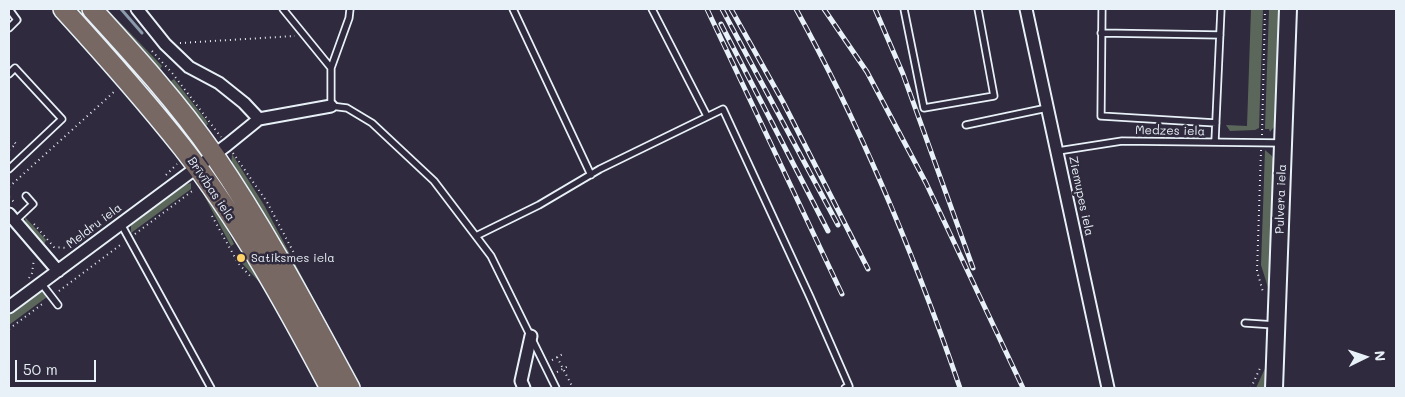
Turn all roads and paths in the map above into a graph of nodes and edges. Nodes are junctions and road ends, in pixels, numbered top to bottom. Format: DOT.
graph roads {
  1 [pos="9,9"];
  2 [pos="63,9"];
  3 [pos="92,9"];
  4 [pos="137,9"];
  5 [pos="283,9"];
  6 [pos="350,9"];
  7 [pos="512,9"];
  8 [pos="652,9"];
  9 [pos="904,9"];
  10 [pos="978,9"];
  11 [pos="1026,9"];
  12 [pos="1102,9"];
  13 [pos="1221,9"];
  14 [pos="1264,9"];
  15 [pos="1288,9"];
  16 [pos="9,28"];
  17 [pos="1101,33"];
  18 [pos="1220,35"];
  19 [pos="305,36"];
  20 [pos="165,44"];
  21 [pos="331,68"];
  22 [pos="9,74"];
  23 [pos="119,88"];
  24 [pos="331,106"];
  25 [pos="1047,108"];
  26 [pos="708,116"];
  27 [pos="259,119"];
  28 [pos="1216,123"];
  29 [pos="966,125"];
  30 [pos="13,140"];
  31 [pos="1215,141"];
  32 [pos="1261,142"];
  33 [pos="1283,143"];
  34 [pos="9,150"];
  35 [pos="1058,151"];
  36 [pos="214,154"];
  37 [pos="175,158"];
  38 [pos="9,168"];
  39 [pos="187,168"];
  40 [pos="591,175"];
  41 [pos="162,178"];
  42 [pos="9,187"];
  43 [pos="201,194"];
  44 [pos="26,196"];
  45 [pos="9,197"];
  46 [pos="208,208"];
  47 [pos="16,216"];
  48 [pos="120,223"];
  49 [pos="476,236"];
  50 [pos="129,238"];
  51 [pos="72,247"];
  52 [pos="41,250"];
  53 [pos="58,271"];
  54 [pos="253,280"];
  55 [pos="23,282"];
  56 [pos="41,283"];
  57 [pos="52,296"];
  58 [pos="1266,299"];
  59 [pos="58,305"];
  60 [pos="9,307"];
  61 [pos="1245,323"];
  62 [pos="1277,326"];
  63 [pos="9,329"];
  64 [pos="531,336"];
  65 [pos="563,354"];
  66 [pos="556,357"];
  67 [pos="1263,362"];
  68 [pos="544,364"];
  69 [pos="570,365"];
  70 [pos="563,369"];
  71 [pos="550,376"];
  72 [pos="211,388"];
  73 [pos="330,388"];
  74 [pos="350,388"];
  75 [pos="524,388"];
  76 [pos="556,388"];
  77 [pos="573,388"];
  78 [pos="845,388"];
  79 [pos="1108,388"];
  80 [pos="1251,388"];
  81 [pos="1274,388"];
  1 -- 16 [label="lane"];
  2 -- 39 [label="highway, Brīvības iela"];
  3 -- 36 [label="highway, Brīvības iela"];
  4 -- 20 [label="street"];
  5 -- 19 [label="lane"];
  6 -- 21 [label="lane"];
  7 -- 40 [label="lane"];
  8 -- 26 [label="lane"];
  9 -- 10 [label="lane"];
  11 -- 25 [label="street, Ziemupes iela"];
  12 -- 17 [label="lane"];
  13 -- 18 [label="lane"];
  14 -- 32 [label="path"];
  15 -- 33 [label="main road, Pulvera iela"];
  17 -- 18 [label="lane"];
  17 -- 28 [label="lane"];
  18 -- 28 [label="lane"];
  19 -- 20 [label="path"];
  19 -- 21 [label="lane"];
  20 -- 27 [label="street"];
  21 -- 24 [label="lane"];
  22 -- 38 [label="lane"];
  23 -- 42 [label="path"];
  24 -- 27 [label="street"];
  24 -- 49 [label="lane"];
  25 -- 29 [label="lane"];
  25 -- 35 [label="street, Ziemupes iela"];
  26 -- 40 [label="lane"];
  26 -- 78 [label="lane"];
  27 -- 36 [label="street, Meldru iela"];
  28 -- 31 [label="lane"];
  30 -- 34 [label="path"];
  31 -- 32 [label="lane, Medzes iela"];
  31 -- 35 [label="lane, Medzes iela"];
  32 -- 33 [label="lane, Medzes iela"];
  32 -- 58 [label="path"];
  33 -- 62 [label="main road, Pulvera iela"];
  35 -- 79 [label="street, Ziemupes iela"];
  36 -- 39 [label="street, Meldru iela"];
  36 -- 74 [label="highway, Brīvības iela"];
  37 -- 39 [label="path"];
  39 -- 41 [label="path"];
  39 -- 48 [label="street, Meldru iela"];
  39 -- 73 [label="highway, Brīvības iela"];
  40 -- 49 [label="lane"];
  43 -- 50 [label="path"];
  44 -- 47 [label="lane"];
  45 -- 47 [label="path"];
  46 -- 54 [label="path"];
  47 -- 51 [label="path"];
  47 -- 52 [label="street"];
  48 -- 50 [label="lane"];
  48 -- 53 [label="street, Meldru iela"];
  49 -- 64 [label="lane"];
  50 -- 57 [label="path"];
  50 -- 72 [label="lane"];
  52 -- 53 [label="street"];
  52 -- 55 [label="path"];
  53 -- 56 [label="street, Meldru iela"];
  56 -- 57 [label="lane"];
  56 -- 60 [label="street, Meldru iela"];
  57 -- 59 [label="lane"];
  57 -- 63 [label="path"];
  61 -- 62 [label="lane"];
  62 -- 81 [label="main road, Pulvera iela"];
  64 -- 68 [label="lane"];
  64 -- 75 [label="street"];
  65 -- 66 [label="path"];
  66 -- 68 [label="path"];
  66 -- 70 [label="path"];
  67 -- 80 [label="path"];
  68 -- 71 [label="lane"];
  69 -- 70 [label="path"];
  70 -- 71 [label="path"];
  70 -- 77 [label="path"];
  71 -- 76 [label="lane"];
}
